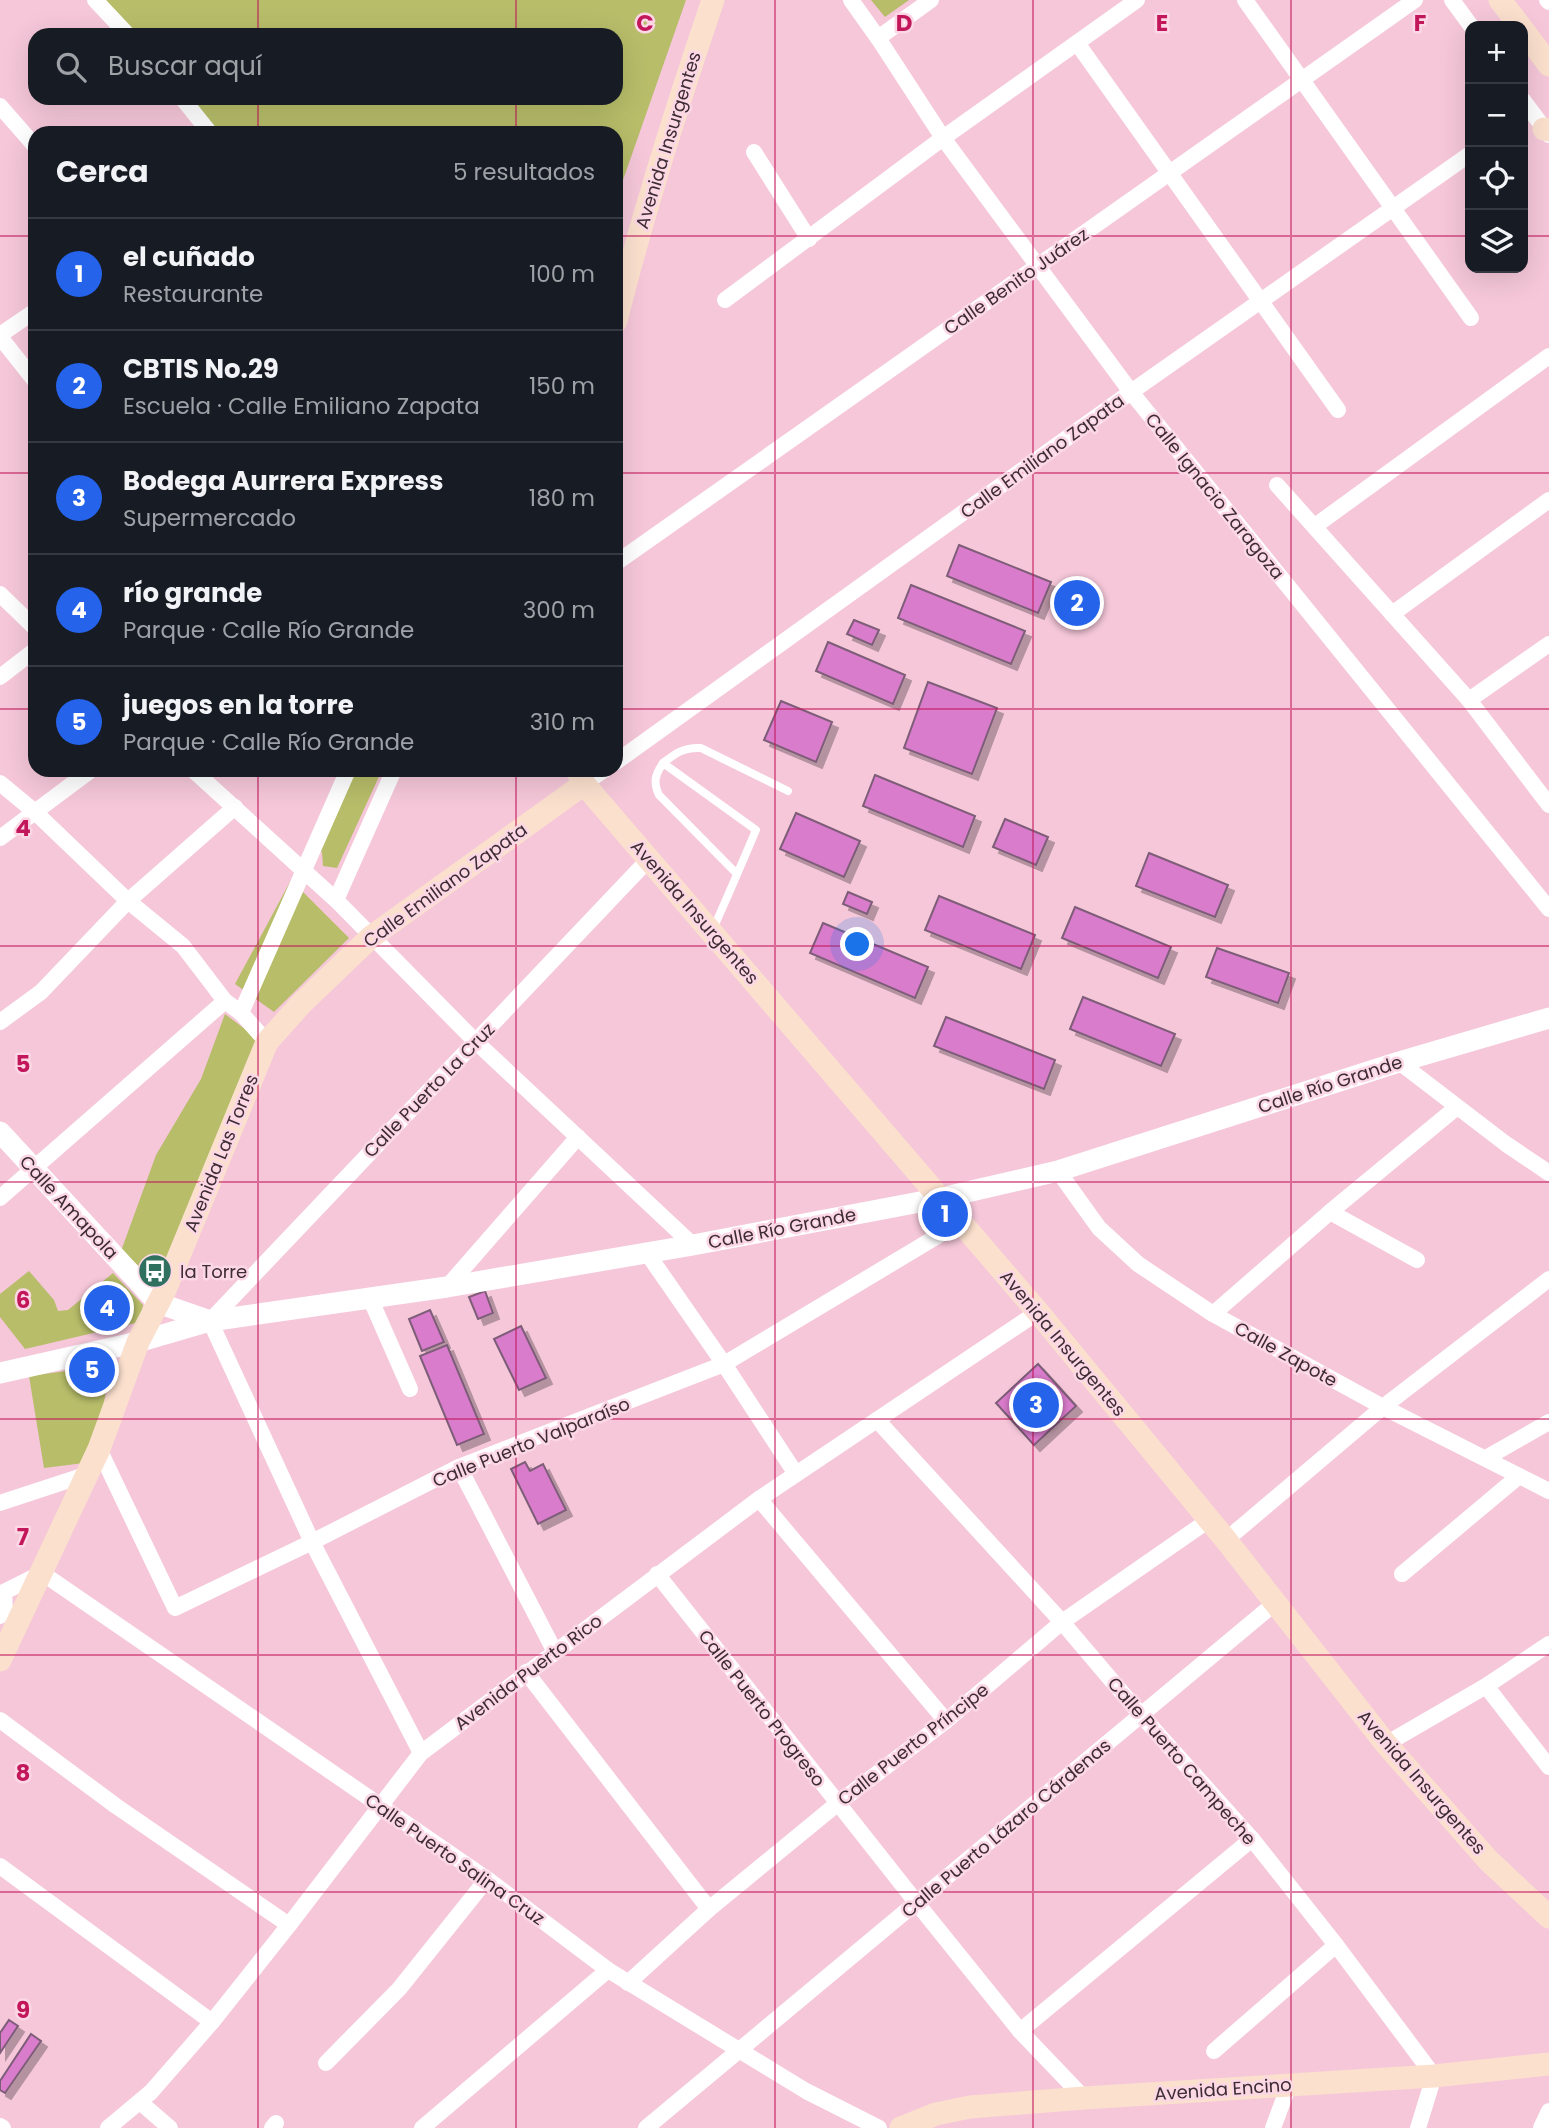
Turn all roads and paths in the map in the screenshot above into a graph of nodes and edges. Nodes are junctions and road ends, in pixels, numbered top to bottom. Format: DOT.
graph roads {
  1 [pos="95,0"];
  2 [pos="713,0"];
  3 [pos="850,0"];
  4 [pos="931,0"];
  5 [pos="1137,0"];
  6 [pos="1245,0"];
  7 [pos="1415,0"];
  8 [pos="1452,0"];
  9 [pos="1500,0"];
  10 [pos="1467,21"];
  11 [pos="1516,21"];
  12 [pos="121,28"];
  13 [pos="1528,37"];
  14 [pos="878,38"];
  15 [pos="1077,43"];
  16 [pos="1549,65"];
  17 [pos="1302,79"];
  18 [pos="188,105"];
  19 [pos="0,106"];
  20 [pos="204,126"];
  21 [pos="28,138"];
  22 [pos="943,138"];
  23 [pos="754,152"];
  24 [pos="1465,158"];
  25 [pos="1170,174"];
  26 [pos="1393,208"];
  27 [pos="809,239"];
  28 [pos="1037,265"];
  29 [pos="623,295"];
  30 [pos="725,300"];
  31 [pos="1261,302"];
  32 [pos="28,316"];
  33 [pos="1471,318"];
  34 [pos="0,336"];
  35 [pos="1549,356"];
  36 [pos="28,373"];
  37 [pos="1131,392"];
  38 [pos="1338,411"];
  39 [pos="1277,485"];
  40 [pos="1549,500"];
  41 [pos="1315,526"];
  42 [pos="623,558"];
  43 [pos="0,594"];
  44 [pos="1392,614"];
  45 [pos="28,621"];
  46 [pos="1549,644"];
  47 [pos="28,655"];
  48 [pos="0,677"];
  49 [pos="1469,700"];
  50 [pos="623,757"];
  51 [pos="663,763"];
  52 [pos="82,777"];
  53 [pos="201,777"];
  54 [pos="345,777"];
  55 [pos="391,777"];
  56 [pos="581,777"];
  57 [pos="0,782"];
  58 [pos="788,791"];
  59 [pos="1546,796"];
  60 [pos="235,807"];
  61 [pos="35,812"];
  62 [pos="0,838"];
  63 [pos="649,859"];
  64 [pos="304,872"];
  65 [pos="737,874"];
  66 [pos="336,900"];
  67 [pos="128,901"];
  68 [pos="1549,909"];
  69 [pos="712,931"];
  70 [pos="371,937"];
  71 [pos="225,1001"];
  72 [pos="242,1013"];
  73 [pos="0,1022"];
  74 [pos="1545,1022"];
  75 [pos="475,1041"];
  76 [pos="267,1042"];
  77 [pos="1399,1062"];
  78 [pos="1457,1107"];
  79 [pos="0,1132"];
  80 [pos="578,1137"];
  81 [pos="35,1170"];
  82 [pos="1058,1171"];
  83 [pos="1549,1173"];
  84 [pos="0,1198"];
  85 [pos="941,1198"];
  86 [pos="1329,1212"];
  87 [pos="961,1222"];
  88 [pos="693,1245"];
  89 [pos="648,1253"];
  90 [pos="1417,1260"];
  91 [pos="1549,1279"];
  92 [pos="447,1287"];
  93 [pos="370,1298"];
  94 [pos="158,1303"];
  95 [pos="1038,1312"];
  96 [pos="1213,1314"];
  97 [pos="210,1321"];
  98 [pos="138,1342"];
  99 [pos="724,1364"];
  100 [pos="0,1373"];
  101 [pos="410,1389"];
  102 [pos="1383,1407"];
  103 [pos="877,1420"];
  104 [pos="1549,1422"];
  105 [pos="99,1449"];
  106 [pos="1486,1458"];
  107 [pos="459,1468"];
  108 [pos="88,1474"];
  109 [pos="796,1474"];
  110 [pos="1519,1476"];
  111 [pos="1549,1491"];
  112 [pos="759,1499"];
  113 [pos="0,1503"];
  114 [pos="1209,1520"];
  115 [pos="1227,1540"];
  116 [pos="312,1542"];
  117 [pos="42,1573"];
  118 [pos="657,1574"];
  119 [pos="1402,1574"];
  120 [pos="2,1593"];
  121 [pos="1274,1604"];
  122 [pos="0,1616"];
  123 [pos="1062,1622"];
  124 [pos="1549,1644"];
  125 [pos="555,1652"];
  126 [pos="0,1660"];
  127 [pos="526,1672"];
  128 [pos="1486,1686"];
  129 [pos="1141,1715"];
  130 [pos="0,1720"];
  131 [pos="946,1721"];
  132 [pos="1386,1744"];
  133 [pos="421,1753"];
  134 [pos="1549,1767"];
  135 [pos="837,1804"];
  136 [pos="380,1806"];
  137 [pos="1252,1839"];
  138 [pos="0,1866"];
  139 [pos="487,1879"];
  140 [pos="916,1902"];
  141 [pos="709,1909"];
  142 [pos="1549,1917"];
  143 [pos="289,1926"];
  144 [pos="1336,1945"];
  145 [pos="608,1970"];
  146 [pos="628,1983"];
  147 [pos="212,2022"];
  148 [pos="1020,2031"];
  149 [pos="737,2051"];
  150 [pos="1214,2051"];
  151 [pos="326,2063"];
  152 [pos="1549,2064"];
  153 [pos="1434,2076"];
  154 [pos="1289,2085"];
  155 [pos="1084,2098"];
  156 [pos="141,2102"];
  157 [pos="1549,2111"];
  158 [pos="108,2128"];
  159 [pos="170,2128"];
  160 [pos="422,2128"];
  161 [pos="646,2128"];
  162 [pos="879,2128"];
  163 [pos="901,2128"];
  164 [pos="1273,2128"];
  165 [pos="1418,2128"];
  166 [pos="1541,2128"];
  1 -- 12 [label="street"];
  2 -- 29 [label="main road, Avenida Insurgentes"];
  3 -- 14 [label="street, Calle Ignacio Zaragoza"];
  4 -- 14 [label="street"];
  5 -- 15 [label="street"];
  6 -- 17 [label="street"];
  7 -- 17 [label="street, Calle Benito Juárez"];
  8 -- 10 [label="street"];
  9 -- 11 [label="main road"];
  13 -- 16 [label="main road"];
  14 -- 22 [label="street, Calle Ignacio Zaragoza"];
  15 -- 22 [label="street"];
  15 -- 25 [label="street"];
  17 -- 25 [label="street, Calle Benito Juárez"];
  17 -- 26 [label="street"];
  18 -- 20 [label="street"];
  19 -- 21 [label="street"];
  22 -- 27 [label="street"];
  22 -- 28 [label="street, Calle Ignacio Zaragoza"];
  23 -- 27 [label="street"];
  24 -- 26 [label="street, Calle Emiliano Zapata"];
  25 -- 28 [label="street, Calle Benito Juárez"];
  25 -- 31 [label="street"];
  26 -- 31 [label="street, Calle Emiliano Zapata"];
  26 -- 33 [label="street"];
  27 -- 30 [label="street"];
  28 -- 37 [label="street, Calle Ignacio Zaragoza"];
  28 -- 42 [label="street, Calle Benito Juárez"];
  31 -- 37 [label="street, Calle Emiliano Zapata"];
  31 -- 38 [label="street"];
  32 -- 34 [label="street"];
  34 -- 36 [label="street"];
  35 -- 41 [label="street"];
  37 -- 50 [label="street, Calle Emiliano Zapata"];
  37 -- 68 [label="street, Calle Ignacio Zaragoza"];
  39 -- 41 [label="street"];
  40 -- 44 [label="street"];
  41 -- 44 [label="street"];
  43 -- 45 [label="street"];
  44 -- 49 [label="street"];
  46 -- 49 [label="street"];
  47 -- 48 [label="street"];
  49 -- 59 [label="street"];
  51 -- 58 [label="lane"];
  51 -- 65 [label="lane"];
  51 -- 65 [label="lane"];
  52 -- 61 [label="street"];
  53 -- 60 [label="street"];
  54 -- 64 [label="street"];
  55 -- 66 [label="street"];
  56 -- 63 [label="main road, Avenida Insurgentes"];
  56 -- 70 [label="main road, Calle Emiliano Zapata"];
  57 -- 61 [label="street"];
  60 -- 64 [label="street"];
  60 -- 67 [label="street"];
  61 -- 62 [label="street"];
  61 -- 67 [label="street"];
  63 -- 69 [label="main road, Avenida Insurgentes"];
  63 -- 75 [label="street, Calle Puerto La Cruz"];
  64 -- 66 [label="street"];
  64 -- 72 [label="street"];
  65 -- 69 [label="lane"];
  66 -- 70 [label="street"];
  67 -- 71 [label="street"];
  67 -- 73 [label="street"];
  69 -- 85 [label="main road, Avenida Insurgentes"];
  70 -- 75 [label="street"];
  70 -- 76 [label="main road, Calle Emiliano Zapata"];
  71 -- 72 [label="street"];
  71 -- 81 [label="street"];
  72 -- 76 [label="street"];
  74 -- 77 [label="street, Calle Río Grande"];
  75 -- 80 [label="street"];
  75 -- 97 [label="street, Calle Puerto La Cruz"];
  76 -- 94 [label="main road, Avenida Las Torres"];
  77 -- 78 [label="street"];
  77 -- 82 [label="street, Calle Río Grande"];
  78 -- 83 [label="street"];
  78 -- 86 [label="street"];
  79 -- 81 [label="street, Calle Amapola"];
  80 -- 88 [label="street"];
  80 -- 92 [label="street"];
  81 -- 84 [label="street"];
  81 -- 94 [label="street, Calle Amapola"];
  82 -- 85 [label="street, Calle Río Grande"];
  82 -- 96 [label="street, Calle Zapote"];
  85 -- 87 [label="main road, Avenida Insurgentes"];
  85 -- 88 [label="street, Calle Río Grande"];
  86 -- 90 [label="street"];
  86 -- 96 [label="street"];
  87 -- 95 [label="main road, Avenida Insurgentes"];
  87 -- 99 [label="street, Calle Puerto Valparaíso"];
  88 -- 89 [label="street, Calle Río Grande"];
  89 -- 92 [label="street, Calle Río Grande"];
  89 -- 99 [label="street"];
  91 -- 102 [label="street"];
  92 -- 93 [label="street, Calle Río Grande"];
  93 -- 97 [label="street, Calle Río Grande"];
  93 -- 101 [label="street"];
  94 -- 97 [label="street, Calle Amapola"];
  94 -- 98 [label="main road, Avenida Las Torres"];
  95 -- 103 [label="street, Avenida Puerto Rico"];
  95 -- 114 [label="main road, Avenida Insurgentes"];
  96 -- 102 [label="street, Calle Zapote"];
  97 -- 98 [label="street, Calle Río Grande"];
  97 -- 116 [label="street"];
  98 -- 100 [label="street, Calle Río Grande"];
  98 -- 105 [label="main road, Avenida Las Torres"];
  99 -- 107 [label="street, Calle Puerto Valparaíso"];
  99 -- 109 [label="street"];
  102 -- 106 [label="street, Calle Zapote"];
  102 -- 115 [label="street"];
  103 -- 109 [label="street, Avenida Puerto Rico"];
  103 -- 123 [label="street, Calle Puerto Campeche"];
  104 -- 106 [label="street"];
  105 -- 108 [label="main road, Avenida Las Torres"];
  105 -- 116 [label="street, Calle Puerto Valparaíso"];
  106 -- 110 [label="street, Calle Zapote"];
  107 -- 116 [label="street, Calle Puerto Valparaíso"];
  107 -- 125 [label="street"];
  108 -- 113 [label="street"];
  108 -- 117 [label="main road, Avenida Las Torres"];
  109 -- 112 [label="street, Avenida Puerto Rico"];
  110 -- 111 [label="street, Calle Zapote"];
  110 -- 119 [label="street"];
  112 -- 118 [label="street, Avenida Puerto Rico"];
  112 -- 131 [label="street"];
  114 -- 115 [label="main road, Avenida Insurgentes"];
  114 -- 123 [label="street, Calle Puerto Príncipe"];
  115 -- 121 [label="main road, Avenida Insurgentes"];
  116 -- 133 [label="street"];
  117 -- 120 [label="street"];
  117 -- 126 [label="main road, Avenida Las Torres"];
  117 -- 136 [label="street, Calle Puerto Salina Cruz"];
  118 -- 125 [label="street, Avenida Puerto Rico"];
  118 -- 135 [label="street, Calle Puerto Progreso"];
  120 -- 122 [label="street"];
  121 -- 129 [label="street, Calle Puerto Lázaro Cárdenas"];
  121 -- 132 [label="main road, Avenida Insurgentes"];
  123 -- 129 [label="street, Calle Puerto Campeche"];
  123 -- 131 [label="street, Calle Puerto Príncipe"];
  124 -- 128 [label="street"];
  125 -- 127 [label="street, Avenida Puerto Rico"];
  127 -- 133 [label="street, Avenida Puerto Rico"];
  127 -- 141 [label="street"];
  128 -- 132 [label="street"];
  128 -- 134 [label="street"];
  129 -- 137 [label="street, Calle Puerto Campeche"];
  129 -- 140 [label="street, Calle Puerto Lázaro Cárdenas"];
  130 -- 143 [label="street"];
  131 -- 135 [label="street, Calle Puerto Príncipe"];
  132 -- 142 [label="main road, Avenida Insurgentes"];
  133 -- 136 [label="street, Avenida Puerto Rico"];
  135 -- 140 [label="street, Calle Puerto Progreso"];
  135 -- 141 [label="street, Calle Puerto Príncipe"];
  136 -- 139 [label="street, Calle Puerto Salina Cruz"];
  136 -- 143 [label="street, Avenida Puerto Rico"];
  137 -- 144 [label="street, Calle Puerto Campeche"];
  137 -- 148 [label="street"];
  138 -- 147 [label="street"];
  139 -- 145 [label="street, Calle Puerto Salina Cruz"];
  139 -- 151 [label="street"];
  140 -- 148 [label="street, Calle Puerto Progreso"];
  140 -- 149 [label="street, Calle Puerto Lázaro Cárdenas"];
  141 -- 146 [label="street, Calle Puerto Príncipe"];
  143 -- 147 [label="street, Avenida Puerto Rico"];
  144 -- 150 [label="street"];
  144 -- 153 [label="street, Calle Puerto Campeche"];
  145 -- 146 [label="street, Calle Puerto Salina Cruz"];
  145 -- 160 [label="street"];
  146 -- 149 [label="street, Calle Puerto Salina Cruz"];
  147 -- 156 [label="street, Avenida Puerto Rico"];
  148 -- 155 [label="street, Calle Puerto Progreso"];
  149 -- 161 [label="street, Calle Puerto Lázaro Cárdenas"];
  149 -- 162 [label="street, Calle Puerto Salina Cruz"];
  152 -- 153 [label="main road, Avenida Encino"];
  153 -- 154 [label="main road, Avenida Encino"];
  153 -- 165 [label="street"];
  154 -- 155 [label="main road, Avenida Encino"];
  154 -- 164 [label="street"];
  155 -- 163 [label="main road, Avenida Encino"];
  156 -- 158 [label="street, Avenida Puerto Rico"];
  156 -- 159 [label="street"];
  157 -- 166 [label="street"];
}
